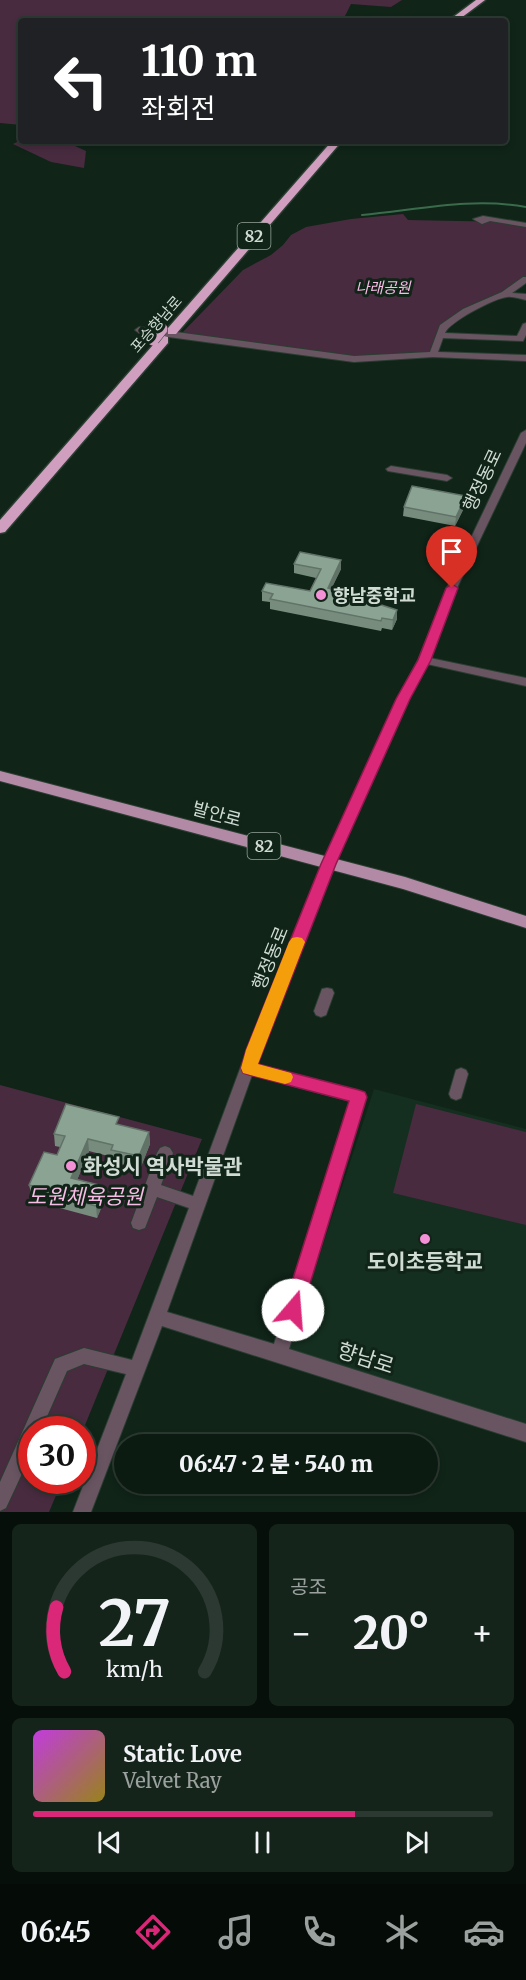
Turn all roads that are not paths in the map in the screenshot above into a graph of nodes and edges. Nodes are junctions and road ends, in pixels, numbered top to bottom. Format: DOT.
graph roads {
  1 [pos="481,0"];
  2 [pos="490,0"];
  3 [pos="456,18"];
  4 [pos="465,18"];
  5 [pos="323,144"];
  6 [pos="334,144"];
  7 [pos="487,220"];
  8 [pos="526,225"];
  9 [pos="526,279"];
  10 [pos="505,294"];
  11 [pos="526,297"];
  12 [pos="526,326"];
  13 [pos="139,330"];
  14 [pos="162,335"];
  15 [pos="441,335"];
  16 [pos="433,354"];
  17 [pos="526,358"];
  18 [pos="526,433"];
  19 [pos="391,469"];
  20 [pos="447,478"];
  21 [pos="0,513"];
  22 [pos="0,529"];
  23 [pos="424,660"];
  24 [pos="526,682"];
  25 [pos="0,776"];
  26 [pos="328,864"];
  27 [pos="526,922"];
  28 [pos="327,993"];
  29 [pos="321,1011"];
  30 [pos="249,1068"];
  31 [pos="461,1074"];
  32 [pos="456,1094"];
  33 [pos="165,1153"];
  34 [pos="152,1189"];
  35 [pos="198,1204"];
  36 [pos="139,1223"];
  37 [pos="157,1317"];
  38 [pos="279,1354"];
  39 [pos="137,1369"];
  40 [pos="38,1416"];
  41 [pos="526,1433"];
  42 [pos="18,1462"];
  43 [pos="0,1502"];
  44 [pos="82,1512"];
  1 -- 3 [label="highway"];
  2 -- 4 [label="highway"];
  5 -- 14 [label="highway, 포승향남로 / 82"];
  6 -- 14 [label="highway, 포승향남로 / 82"];
  7 -- 8 [label="street"];
  9 -- 10 [label="street"];
  10 -- 11 [label="street"];
  10 -- 15 [label="street"];
  12 -- 15 [label="street"];
  13 -- 16 [label="street"];
  14 -- 21 [label="highway, 포승향남로 / 82"];
  14 -- 22 [label="highway, 포승향남로 / 82"];
  15 -- 16 [label="street"];
  16 -- 17 [label="street"];
  18 -- 23 [label="street, 행정동로"];
  19 -- 20 [label="street"];
  23 -- 24 [label="street"];
  23 -- 26 [label="street, 행정동로"];
  25 -- 26 [label="main road, 발안로 / 82"];
  26 -- 27 [label="main road, 발안로 / 82"];
  26 -- 30 [label="street, 행정동로"];
  28 -- 29 [label="street"];
  30 -- 35 [label="street, 행정동로"];
  30 -- 38 [label="street"];
  31 -- 32 [label="street"];
  33 -- 34 [label="street"];
  34 -- 35 [label="street"];
  34 -- 36 [label="street"];
  35 -- 37 [label="street, 행정동로"];
  37 -- 38 [label="street, 향남로"];
  37 -- 39 [label="street, 행정동로"];
  38 -- 41 [label="street, 향남로"];
  39 -- 40 [label="street"];
  39 -- 44 [label="street, 행정동로"];
  42 -- 43 [label="street"];
}
